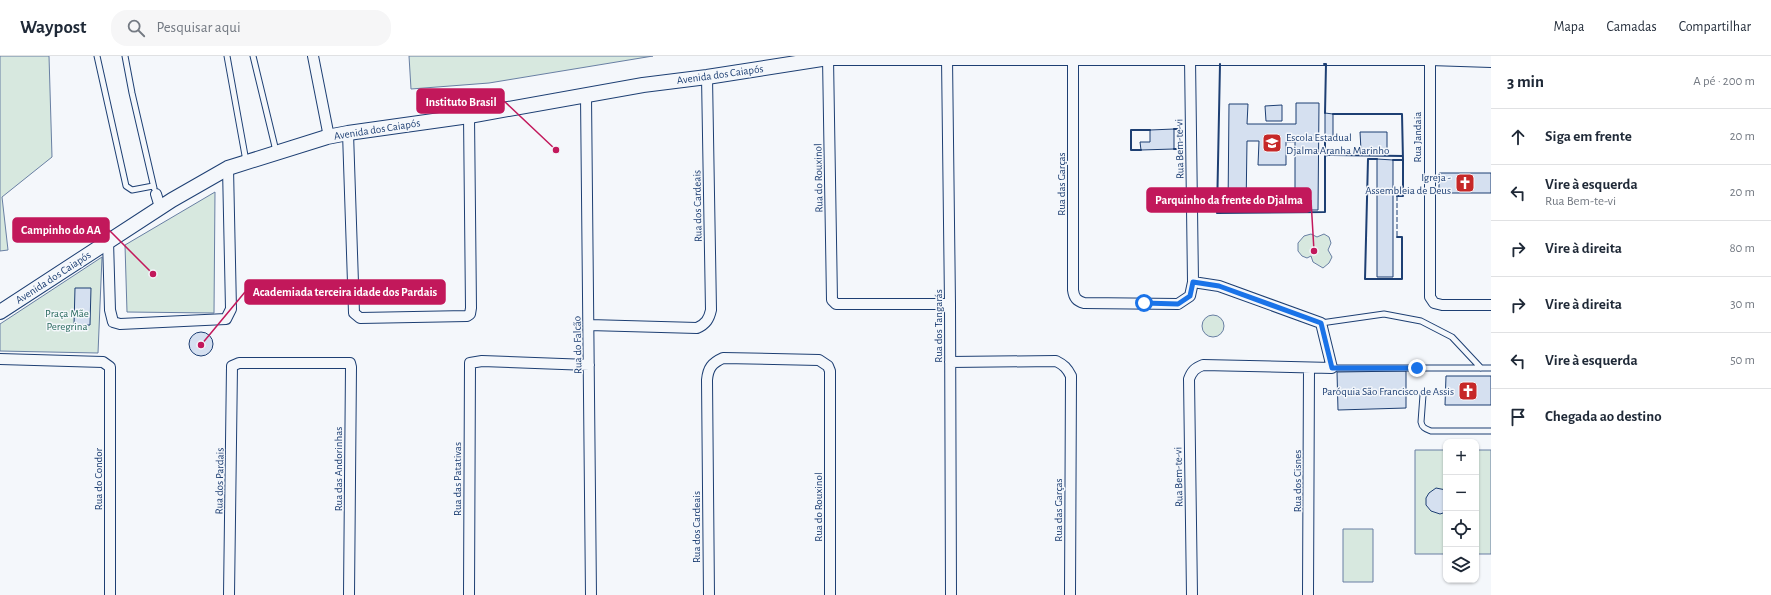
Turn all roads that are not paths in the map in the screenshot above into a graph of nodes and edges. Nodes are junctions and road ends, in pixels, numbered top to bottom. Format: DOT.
graph roads {
  1 [pos="97,56"];
  2 [pos="125,56"];
  3 [pos="227,56"];
  4 [pos="253,56"];
  5 [pos="313,56"];
  6 [pos="828,58"];
  7 [pos="947,58"];
  8 [pos="1073,58"];
  9 [pos="1430,58"];
  10 [pos="1190,59"];
  11 [pos="1491,60"];
  12 [pos="707,76"];
  13 [pos="586,96"];
  14 [pos="469,116"];
  15 [pos="348,133"];
  16 [pos="329,137"];
  17 [pos="276,152"];
  18 [pos="246,162"];
  19 [pos="228,168"];
  20 [pos="156,196"];
  21 [pos="108,241"];
  22 [pos="1193,282"];
  23 [pos="950,304"];
  24 [pos="1178,304"];
  25 [pos="1491,305"];
  26 [pos="0,312"];
  27 [pos="1321,323"];
  28 [pos="589,325"];
  29 [pos="0,359"];
  30 [pos="950,362"];
  31 [pos="589,365"];
  32 [pos="711,365"];
  33 [pos="232,368"];
  34 [pos="1309,368"];
  35 [pos="1332,368"];
  36 [pos="1481,368"];
  37 [pos="1491,368"];
  38 [pos="1423,395"];
  39 [pos="1491,431"];
  40 [pos="110,595"];
  41 [pos="229,595"];
  42 [pos="349,595"];
  43 [pos="469,595"];
  44 [pos="591,595"];
  45 [pos="709,595"];
  46 [pos="830,595"];
  47 [pos="951,595"];
  48 [pos="1070,595"];
  49 [pos="1192,595"];
  50 [pos="1308,595"];
  1 -- 20 [label="lane"];
  2 -- 20 [label="lane"];
  3 -- 18 [label="lane"];
  4 -- 17 [label="lane"];
  5 -- 16 [label="street"];
  6 -- 7 [label="main road, Avenida dos Caiapós"];
  6 -- 12 [label="main road, Avenida dos Caiapós"];
  6 -- 23 [label="street, Rua do Rouxinol"];
  7 -- 8 [label="main road, Avenida dos Caiapós"];
  7 -- 23 [label="street, Rua dos Tangarás"];
  8 -- 10 [label="main road, Avenida dos Caiapós"];
  8 -- 24 [label="street, Rua das Garças"];
  9 -- 10 [label="main road, Avenida dos Caiapós"];
  9 -- 11 [label="main road, Avenida dos Caiapós"];
  9 -- 25 [label="street, Rua Jandaia"];
  10 -- 22 [label="street, Rua Bem-te-vi"];
  12 -- 13 [label="main road, Avenida dos Caiapós"];
  12 -- 28 [label="street, Rua dos Cardeais"];
  13 -- 14 [label="main road, Avenida dos Caiapós"];
  13 -- 28 [label="street, Rua do Falcão"];
  14 -- 15 [label="main road, Avenida dos Caiapós"];
  14 -- 15 [label="street"];
  15 -- 16 [label="main road, Avenida dos Caiapós"];
  16 -- 17 [label="main road, Avenida dos Caiapós"];
  17 -- 18 [label="main road, Avenida dos Caiapós"];
  18 -- 19 [label="main road, Avenida dos Caiapós"];
  19 -- 20 [label="main road, Avenida dos Caiapós"];
  19 -- 21 [label="street"];
  20 -- 21 [label="main road, Avenida dos Caiapós"];
  21 -- 26 [label="main road, Avenida dos Caiapós"];
  22 -- 24 [label="street, Rua Bem-te-vi"];
  22 -- 27 [label="street"];
  23 -- 30 [label="street, Rua dos Tangarás"];
  27 -- 35 [label="street"];
  27 -- 36 [label="lane"];
  28 -- 31 [label="street, Rua do Falcão"];
  29 -- 40 [label="street, Rua do Condor"];
  30 -- 47 [label="street, Rua dos Tangarás"];
  30 -- 48 [label="street, Rua das Garças"];
  31 -- 43 [label="street, Rua das Patativas"];
  31 -- 44 [label="street, Rua do Falcão"];
  32 -- 45 [label="street, Rua dos Cardeais"];
  32 -- 46 [label="street, Rua do Rouxinol"];
  33 -- 41 [label="street, Rua dos Pardais"];
  33 -- 42 [label="street, Rua das Andorinhas"];
  34 -- 35 [label="street"];
  34 -- 49 [label="street, Rua Bem-te-vi"];
  34 -- 50 [label="street, Rua dos Cisnes"];
  35 -- 36 [label="lane"];
  36 -- 37 [label="lane"];
  38 -- 39 [label="lane"];
}
